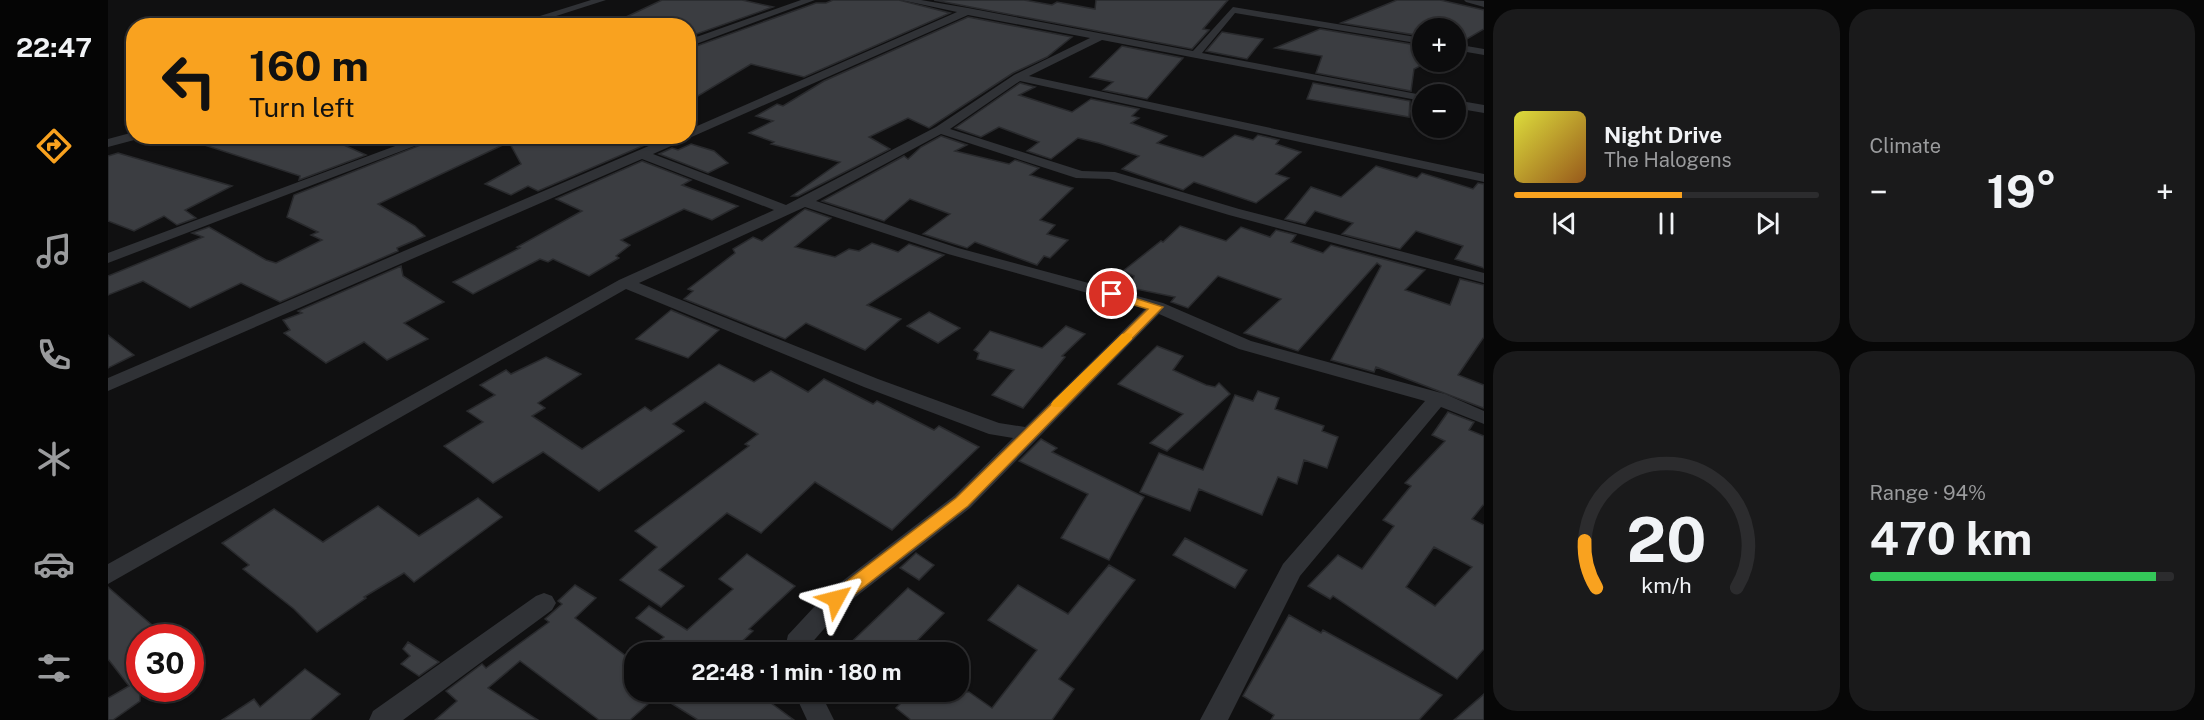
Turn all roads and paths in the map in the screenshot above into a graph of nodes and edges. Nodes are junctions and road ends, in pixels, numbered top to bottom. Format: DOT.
graph roads {
  1 [pos="601,0"];
  2 [pos="810,0"];
  3 [pos="906,0"];
  4 [pos="1240,0"];
  5 [pos="1469,0"];
  6 [pos="1484,4"];
  7 [pos="1233,10"];
  8 [pos="968,11"];
  9 [pos="540,18"];
  10 [pos="1100,37"];
  11 [pos="1412,39"];
  12 [pos="696,41"];
  13 [pos="1466,48"];
  14 [pos="1484,52"];
  15 [pos="1195,55"];
  16 [pos="1018,77"];
  17 [pos="1412,96"];
  18 [pos="1466,106"];
  19 [pos="1484,109"];
  20 [pos="940,130"];
  21 [pos="696,132"];
  22 [pos="126,138"];
  23 [pos="108,143"];
  24 [pos="414,144"];
  25 [pos="668,144"];
  26 [pos="645,154"];
  27 [pos="1484,178"];
  28 [pos="804,202"];
  29 [pos="787,210"];
  30 [pos="108,258"];
  31 [pos="1484,278"];
  32 [pos="625,283"];
  33 [pos="1157,307"];
  34 [pos="108,385"];
  35 [pos="1438,398"];
  36 [pos="1484,418"];
  37 [pos="1028,434"];
  38 [pos="108,575"];
  39 [pos="544,603"];
  40 [pos="797,642"];
  41 [pos="812,702"];
  42 [pos="382,720"];
  43 [pos="821,720"];
  44 [pos="1213,720"];
  1 -- 9 [label="street"];
  2 -- 12 [label="street"];
  3 -- 8 [label="street"];
  4 -- 7 [label="street"];
  5 -- 6 [label="street"];
  7 -- 11 [label="street"];
  7 -- 15 [label="street"];
  8 -- 10 [label="street"];
  8 -- 21 [label="street"];
  10 -- 15 [label="street"];
  10 -- 16 [label="street"];
  13 -- 14 [label="street"];
  15 -- 17 [label="street"];
  16 -- 20 [label="street"];
  16 -- 27 [label="street"];
  18 -- 19 [label="street"];
  20 -- 28 [label="street"];
  20 -- 31 [label="street"];
  22 -- 23 [label="street"];
  24 -- 30 [label="street"];
  25 -- 26 [label="street"];
  26 -- 29 [label="street"];
  26 -- 34 [label="street"];
  28 -- 29 [label="street"];
  28 -- 33 [label="street"];
  29 -- 32 [label="street"];
  32 -- 37 [label="street"];
  32 -- 38 [label="street"];
  33 -- 35 [label="street"];
  33 -- 37 [label="street"];
  35 -- 36 [label="street"];
  35 -- 44 [label="street"];
  37 -- 40 [label="street"];
  39 -- 42 [label="street"];
  41 -- 43 [label="street"];
}
